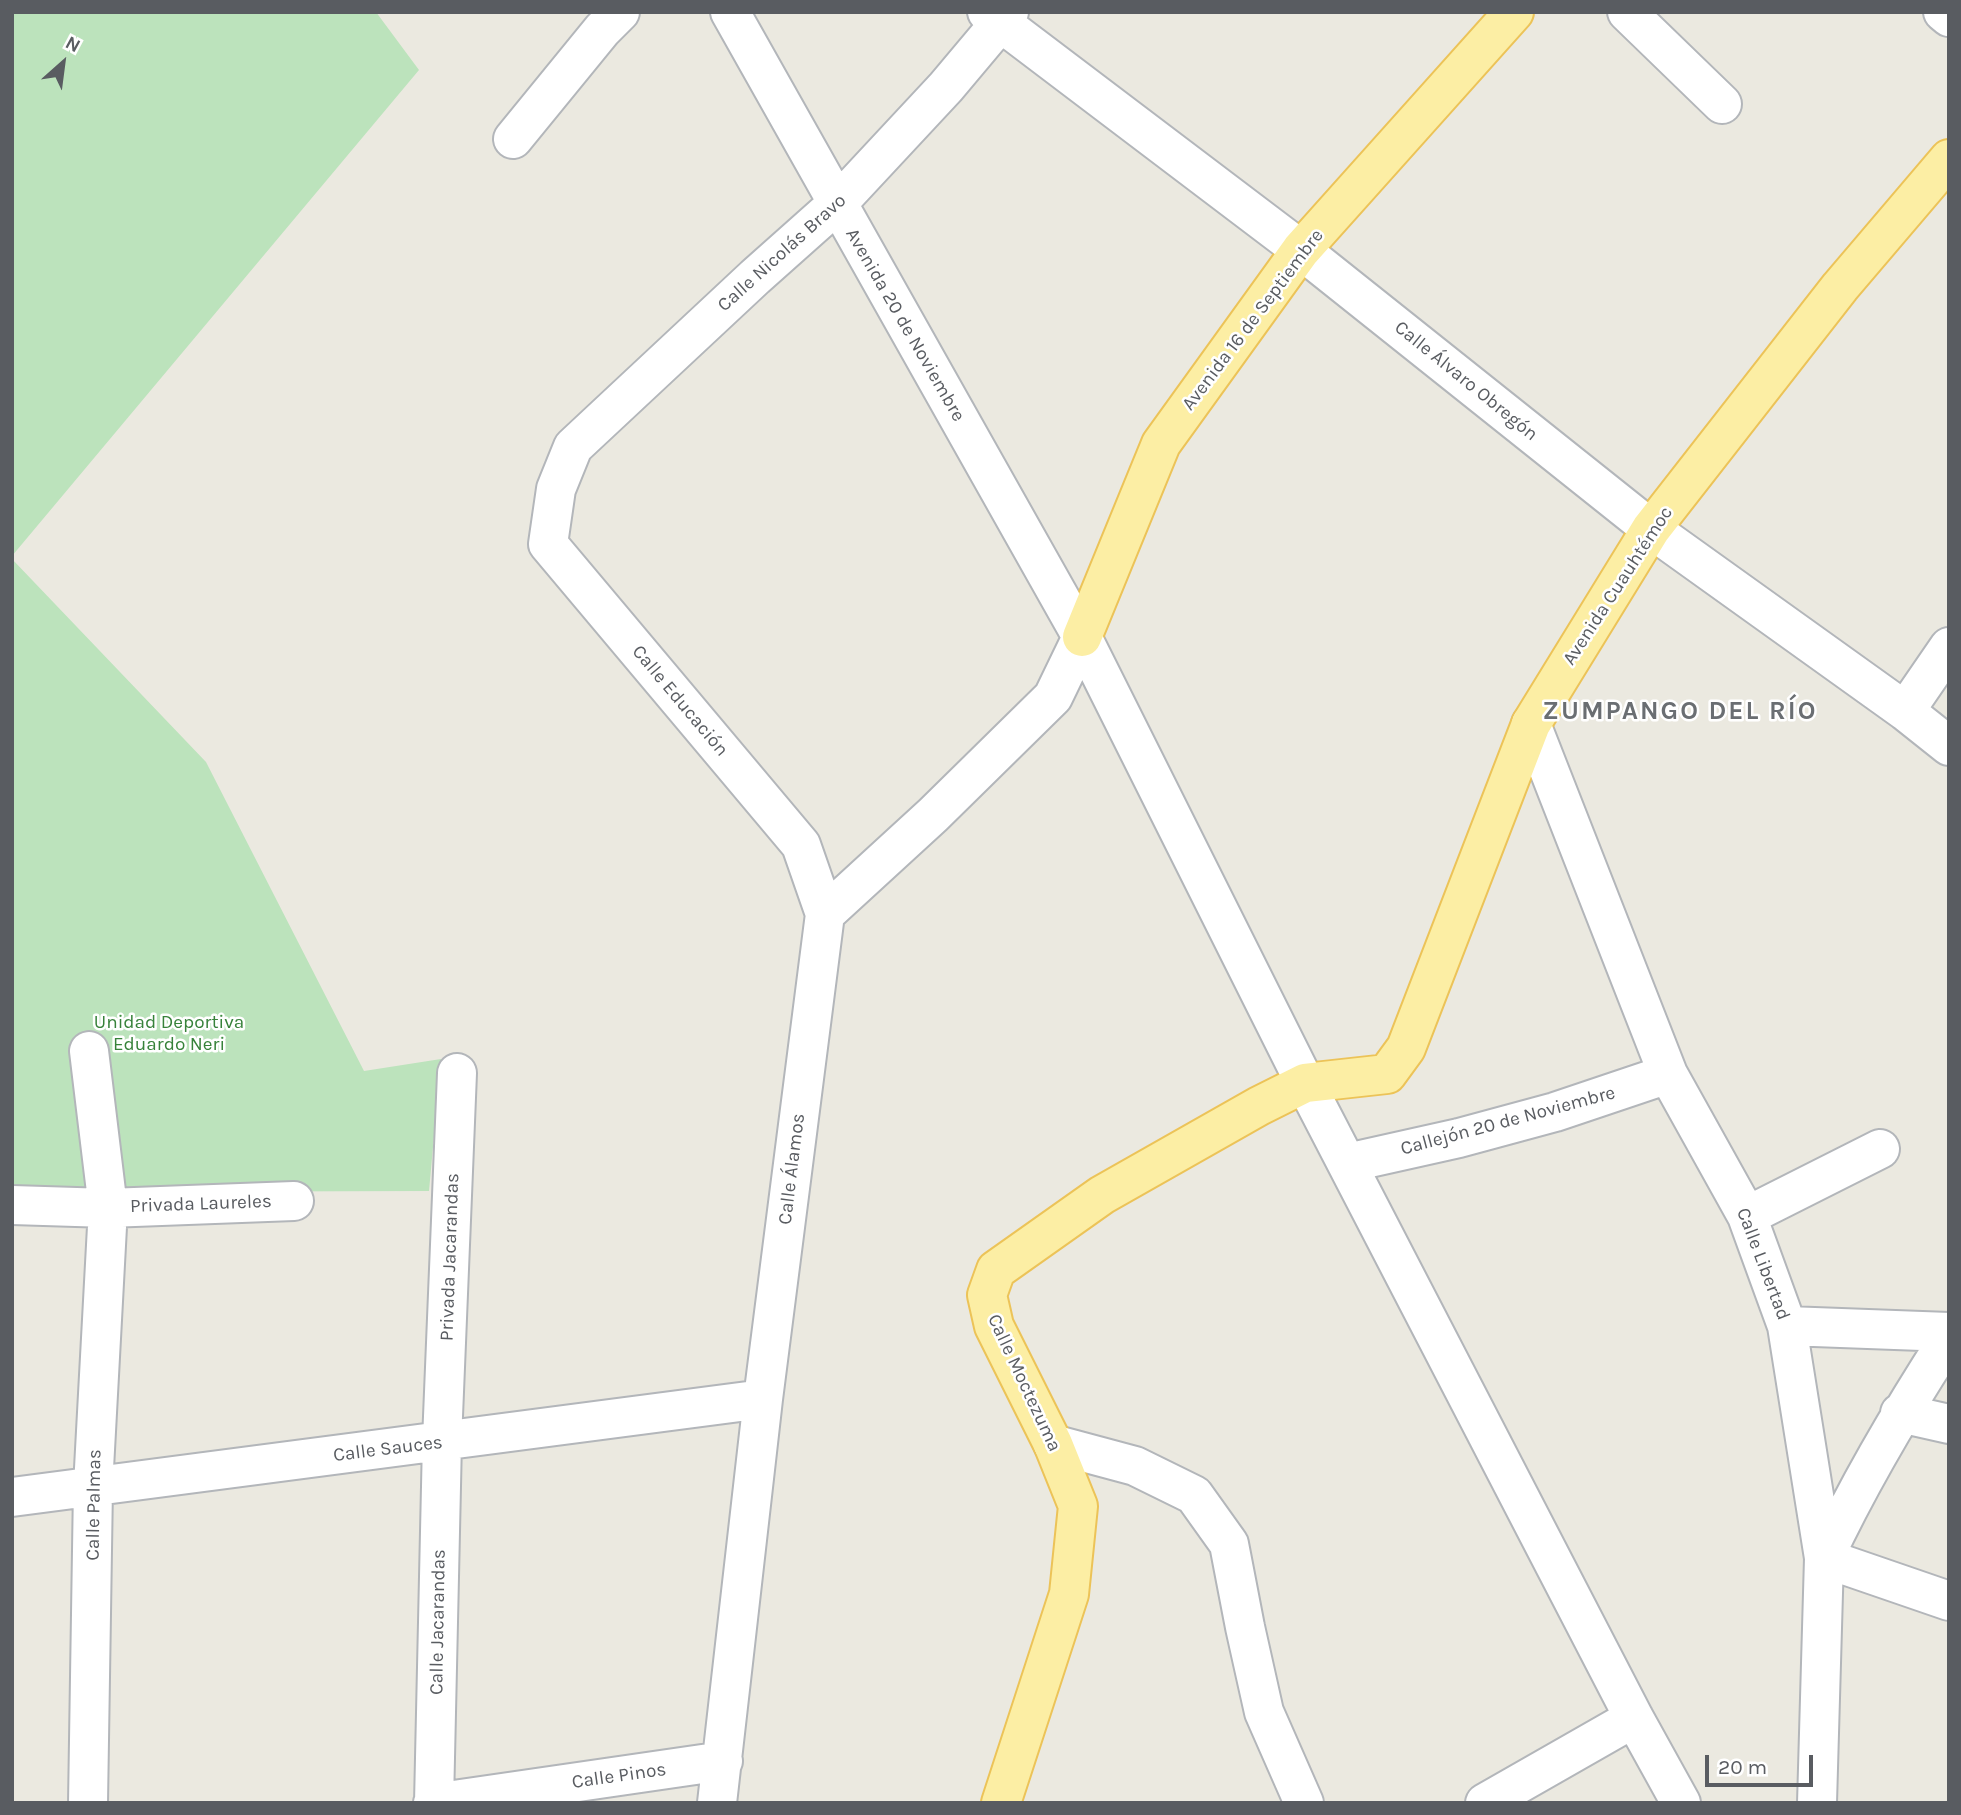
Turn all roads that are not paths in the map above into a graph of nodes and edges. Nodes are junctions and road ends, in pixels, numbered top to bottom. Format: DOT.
graph roads {
  1 [pos="620,12"];
  2 [pos="730,12"];
  3 [pos="1514,12"];
  4 [pos="1627,12"];
  5 [pos="1943,12"];
  6 [pos="999,16"];
  7 [pos="1949,17"];
  8 [pos="1722,104"];
  9 [pos="513,139"];
  10 [pos="1949,159"];
  11 [pos="837,204"];
  12 [pos="1301,250"];
  13 [pos="556,489"];
  14 [pos="1651,529"];
  15 [pos="1082,637"];
  16 [pos="1949,648"];
  17 [pos="1906,711"];
  18 [pos="1531,724"];
  19 [pos="1949,746"];
  20 [pos="825,914"];
  21 [pos="89,1051"];
  22 [pos="457,1073"];
  23 [pos="1668,1074"];
  24 [pos="1305,1083"];
  25 [pos="1880,1149"];
  26 [pos="1347,1163"];
  27 [pos="293,1201"];
  28 [pos="12,1205"];
  29 [pos="108,1208"];
  30 [pos="1746,1216"];
  31 [pos="1787,1326"];
  32 [pos="1949,1332"];
  33 [pos="1949,1338"];
  34 [pos="763,1399"];
  35 [pos="1900,1413"];
  36 [pos="1949,1424"];
  37 [pos="442,1441"];
  38 [pos="1053,1444"];
  39 [pos="93,1487"];
  40 [pos="12,1497"];
  41 [pos="1824,1558"];
  42 [pos="1949,1601"];
  43 [pos="1634,1718"];
  44 [pos="723,1761"];
  45 [pos="89,1803"];
  46 [pos="433,1803"];
  47 [pos="717,1803"];
  48 [pos="1001,1803"];
  49 [pos="1304,1803"];
  50 [pos="1485,1803"];
  51 [pos="1681,1803"];
  52 [pos="1817,1803"];
  1 -- 9 [label="street"];
  2 -- 11 [label="street, Avenida 20 de Noviembre"];
  3 -- 12 [label="main road, Avenida 16 de Septiembre"];
  4 -- 8 [label="street"];
  5 -- 7 [label="street"];
  6 -- 11 [label="street, Calle Nicolás Bravo"];
  6 -- 12 [label="street, Calle Álvaro Obregón"];
  10 -- 14 [label="main road, Avenida Cuauhtémoc"];
  11 -- 13 [label="street, Calle Nicolás Bravo"];
  11 -- 15 [label="street, Avenida 20 de Noviembre"];
  12 -- 14 [label="street, Calle Álvaro Obregón"];
  12 -- 15 [label="main road, Avenida 16 de Septiembre"];
  13 -- 20 [label="street, Calle Educación"];
  14 -- 17 [label="street, Calle Álvaro Obregón"];
  14 -- 18 [label="main road, Avenida Cuauhtémoc"];
  15 -- 20 [label="street"];
  15 -- 24 [label="street, Avenida 20 de Noviembre"];
  16 -- 17 [label="street"];
  17 -- 19 [label="street, Calle Álvaro Obregón"];
  18 -- 23 [label="street, Calle Libertad"];
  18 -- 24 [label="main road, Avenida Cuauhtémoc"];
  20 -- 34 [label="street, Calle Álamos"];
  21 -- 29 [label="street, Calle Palmas"];
  22 -- 37 [label="street, Privada Jacarandas"];
  23 -- 26 [label="street, Callejón 20 de Noviembre"];
  23 -- 30 [label="street, Calle Libertad"];
  24 -- 26 [label="street, Avenida 20 de Noviembre"];
  24 -- 38 [label="main road, Calle Moctezuma"];
  25 -- 30 [label="street"];
  26 -- 43 [label="street, Avenida 20 de Noviembre"];
  27 -- 29 [label="street, Privada Laureles"];
  28 -- 29 [label="street, Privada Laureles"];
  29 -- 39 [label="street, Calle Palmas"];
  30 -- 31 [label="street, Calle Libertad"];
  31 -- 32 [label="street"];
  31 -- 41 [label="street, Calle Libertad"];
  33 -- 35 [label="street"];
  34 -- 37 [label="street, Calle Sauces"];
  34 -- 44 [label="street, Calle Álamos"];
  35 -- 36 [label="street"];
  35 -- 41 [label="street"];
  37 -- 39 [label="street, Calle Sauces"];
  37 -- 46 [label="street, Calle Jacarandas"];
  38 -- 48 [label="main road, Calle Moctezuma"];
  38 -- 49 [label="street"];
  39 -- 40 [label="street, Calle Sauces"];
  39 -- 45 [label="street, Calle Palmas"];
  41 -- 42 [label="street"];
  41 -- 52 [label="street, Calle Libertad"];
  43 -- 50 [label="street"];
  43 -- 51 [label="street"];
  44 -- 46 [label="street, Calle Pinos"];
  44 -- 47 [label="street, Calle Álamos"];
}
